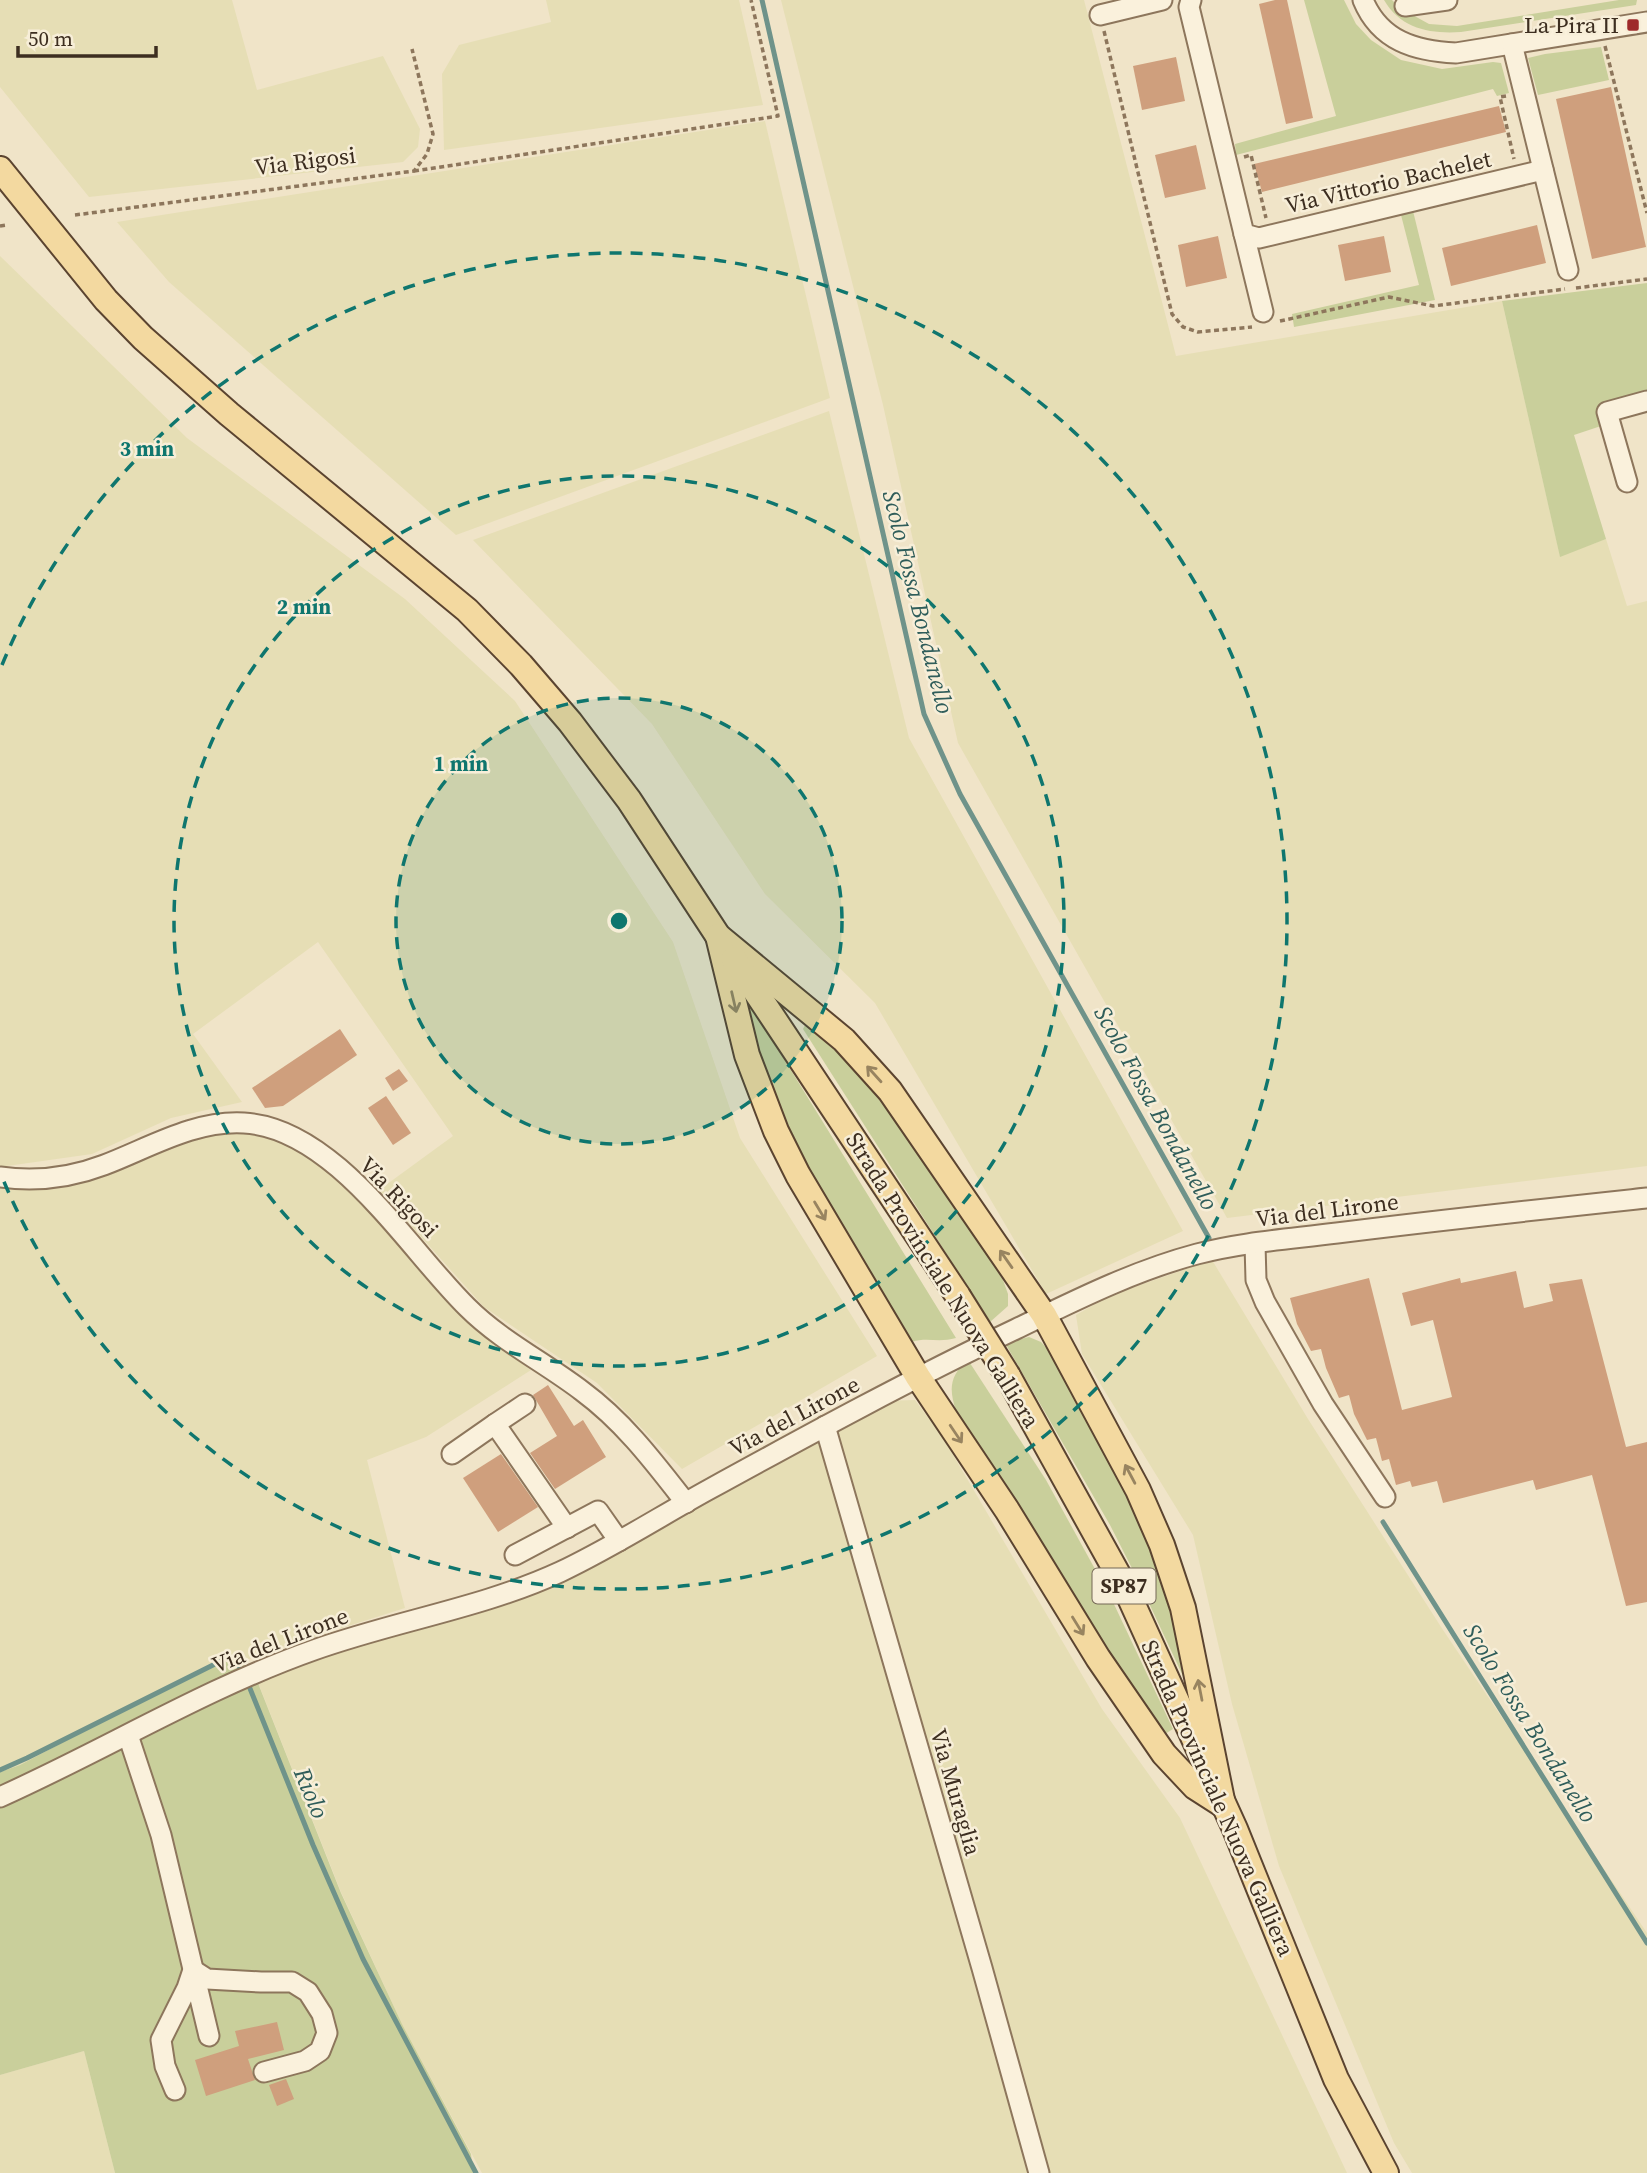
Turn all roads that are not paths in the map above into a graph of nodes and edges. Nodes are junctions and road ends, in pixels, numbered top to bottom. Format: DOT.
graph roads {
  1 [pos="1162,0"];
  2 [pos="1191,0"];
  3 [pos="1363,0"];
  4 [pos="1447,0"];
  5 [pos="1405,6"];
  6 [pos="1100,15"];
  7 [pos="1647,22"];
  8 [pos="1512,44"];
  9 [pos="0,169"];
  10 [pos="1543,170"];
  11 [pos="1244,234"];
  12 [pos="1568,270"];
  13 [pos="1263,312"];
  14 [pos="1647,401"];
  15 [pos="1627,482"];
  16 [pos="718,936"];
  17 [pos="0,1177"];
  18 [pos="1647,1198"];
  19 [pos="1255,1244"];
  20 [pos="1044,1315"];
  21 [pos="918,1377"];
  22 [pos="525,1404"];
  23 [pos="495,1424"];
  24 [pos="825,1426"];
  25 [pos="452,1454"];
  26 [pos="1385,1497"];
  27 [pos="686,1503"];
  28 [pos="567,1528"];
  29 [pos="620,1542"];
  30 [pos="515,1555"];
  31 [pos="128,1735"];
  32 [pos="0,1797"];
  33 [pos="1223,1805"];
  34 [pos="193,1970"];
  35 [pos="209,2036"];
  36 [pos="264,2072"];
  37 [pos="175,2090"];
  38 [pos="1039,2173"];
  39 [pos="1386,2173"];
  1 -- 6 [label="street"];
  2 -- 11 [label="street"];
  3 -- 8 [label="street"];
  4 -- 5 [label="street"];
  7 -- 8 [label="street"];
  8 -- 10 [label="street"];
  9 -- 16 [label="main road, Strada Provinciale Nuova Galliera"];
  10 -- 11 [label="street, Via Vittorio Bachelet"];
  10 -- 12 [label="street"];
  11 -- 13 [label="street"];
  14 -- 15 [label="street"];
  20 -- 16 [label="main road, one-way"];
  16 -- 21 [label="main road, one-way"];
  16 -- 33 [label="main road, Strada Provinciale Nuova Galliera / SP87, bridge"];
  17 -- 27 [label="street, Via Rigosi"];
  18 -- 19 [label="street, Via del Lirone"];
  19 -- 20 [label="street, Via del Lirone"];
  19 -- 26 [label="street"];
  20 -- 21 [label="street, Via del Lirone"];
  33 -- 20 [label="main road, one-way"];
  21 -- 24 [label="street, Via del Lirone"];
  21 -- 33 [label="main road, one-way"];
  22 -- 23 [label="street"];
  23 -- 25 [label="street"];
  23 -- 28 [label="street"];
  24 -- 27 [label="street, Via del Lirone"];
  24 -- 38 [label="street, Via Muraglia"];
  27 -- 29 [label="street, Via del Lirone"];
  28 -- 29 [label="street"];
  28 -- 30 [label="street"];
  29 -- 31 [label="street, Via del Lirone"];
  31 -- 32 [label="street, Via del Lirone"];
  31 -- 34 [label="street"];
  33 -- 39 [label="main road, Strada Provinciale Nuova Galliera / SP87"];
  34 -- 35 [label="street"];
  34 -- 36 [label="street"];
  34 -- 37 [label="street"];
}
